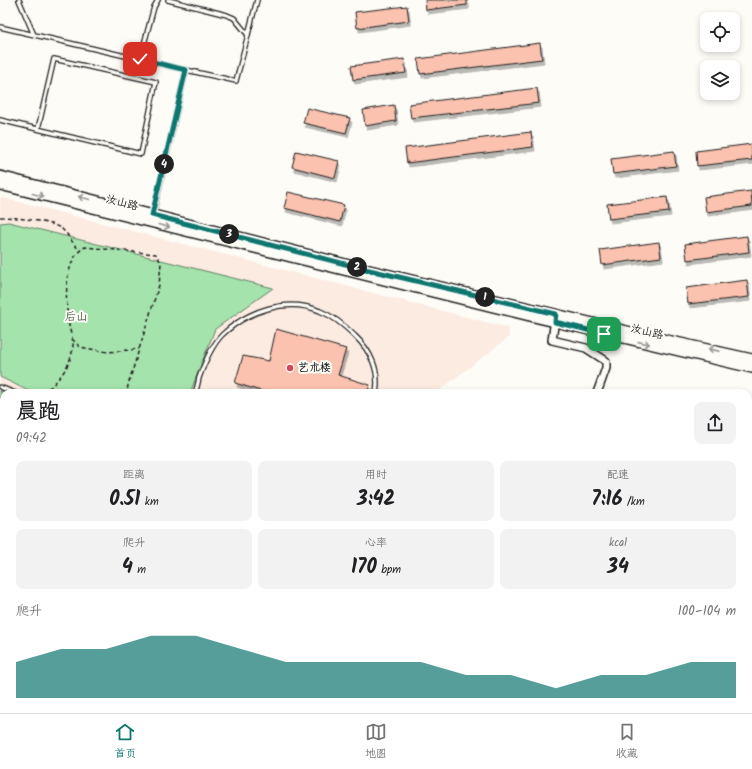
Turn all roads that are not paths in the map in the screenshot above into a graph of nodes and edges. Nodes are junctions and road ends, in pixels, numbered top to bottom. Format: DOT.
graph roads {
  1 [pos="18,0"];
  2 [pos="158,0"];
  3 [pos="168,0"];
  4 [pos="257,0"];
  5 [pos="0,27"];
  6 [pos="34,35"];
  7 [pos="248,35"];
  8 [pos="140,59"];
  9 [pos="186,70"];
  10 [pos="0,120"];
  11 [pos="38,129"];
  12 [pos="0,176"];
  13 [pos="0,185"];
  14 [pos="152,215"];
  15 [pos="555,318"];
  16 [pos="752,359"];
  17 [pos="752,368"];
  18 [pos="196,389"];
  19 [pos="376,389"];
  20 [pos="598,389"];
  1 -- 6 [label="lane"];
  2 -- 8 [label="lane"];
  3 -- 7 [label="lane"];
  4 -- 7 [label="lane"];
  5 -- 6 [label="lane"];
  6 -- 8 [label="lane"];
  7 -- 9 [label="lane"];
  8 -- 9 [label="lane"];
  9 -- 14 [label="lane"];
  10 -- 11 [label="lane"];
  11 -- 11 [label="lane"];
  14 -- 12 [label="street, 汝山路, one-way"];
  13 -- 15 [label="street, 汝山路, one-way"];
  14 -- 15 [label="street, 汝山路"];
  16 -- 15 [label="street, 汝山路, one-way"];
  15 -- 17 [label="street, 汝山路, one-way"];
  15 -- 20 [label="street"];
  18 -- 19 [label="lane"];
}
